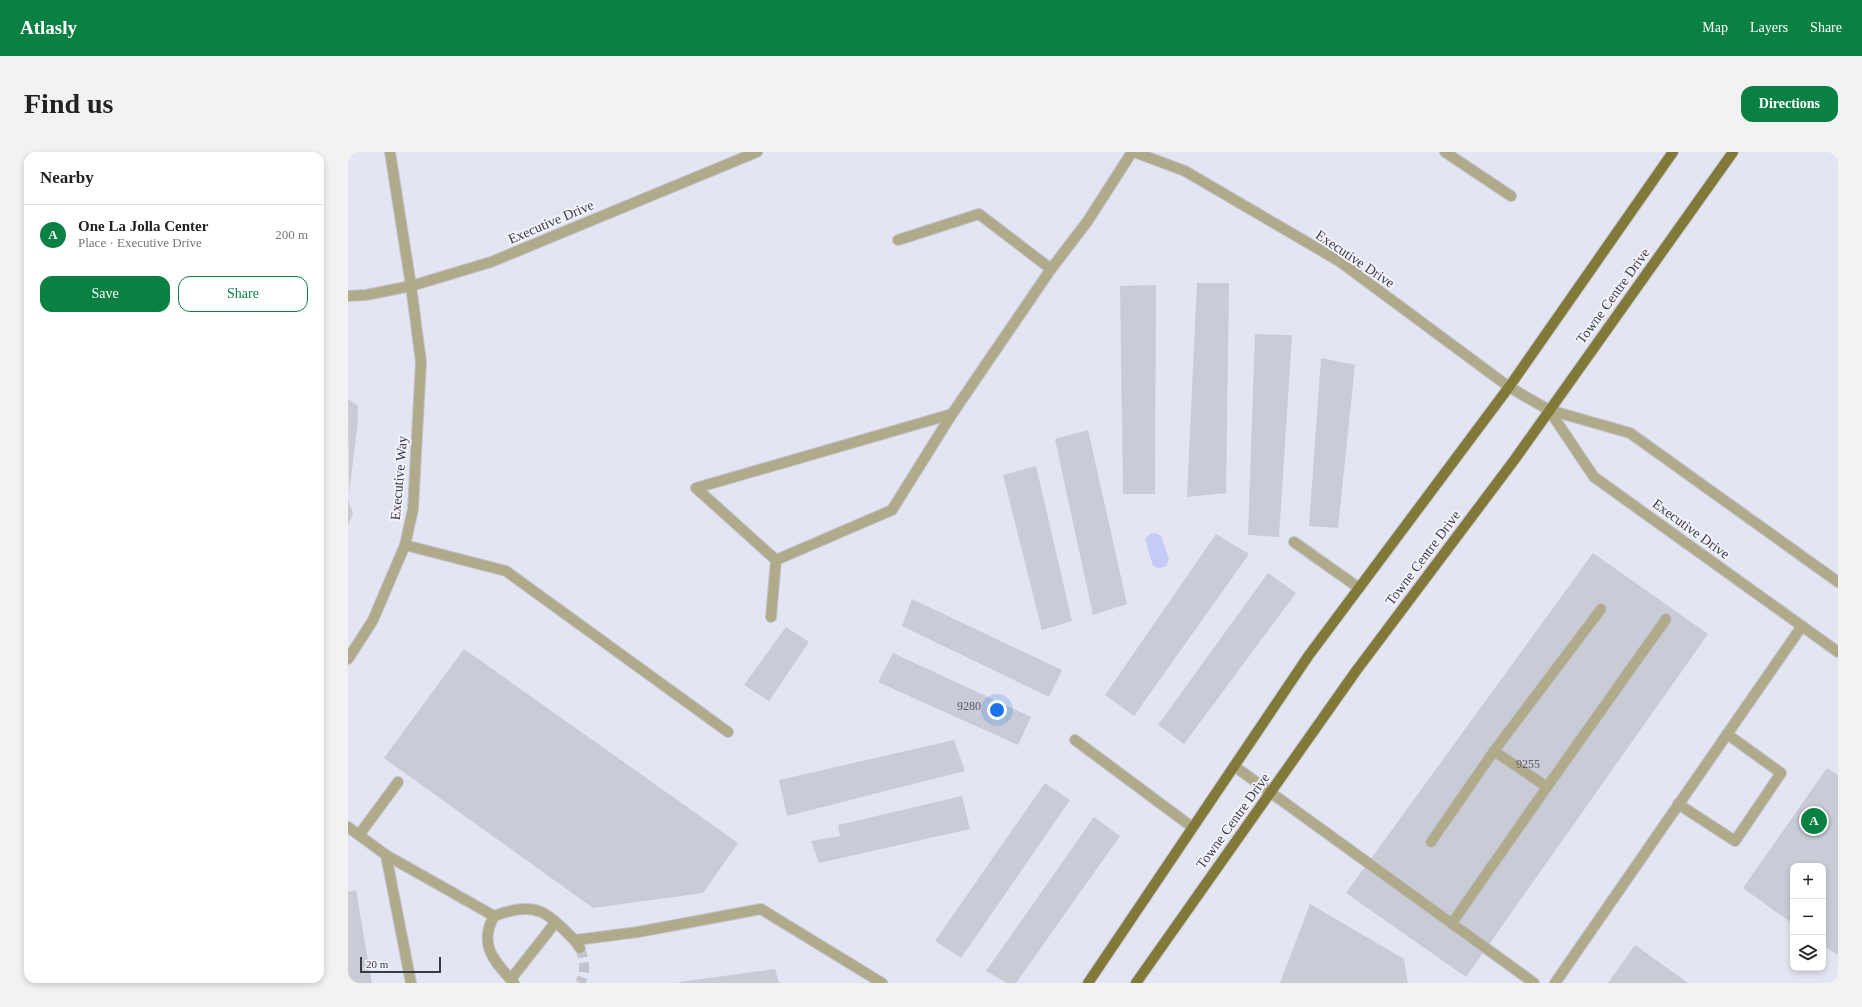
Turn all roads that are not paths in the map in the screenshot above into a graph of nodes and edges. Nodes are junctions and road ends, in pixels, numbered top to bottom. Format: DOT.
graph roads {
  1 [pos="390,152"];
  2 [pos="758,152"];
  3 [pos="1133,152"];
  4 [pos="1445,152"];
  5 [pos="1673,152"];
  6 [pos="1734,152"];
  7 [pos="1511,196"];
  8 [pos="898,240"];
  9 [pos="1051,269"];
  10 [pos="411,286"];
  11 [pos="348,296"];
  12 [pos="1509,387"];
  13 [pos="1549,410"];
  14 [pos="952,414"];
  15 [pos="1294,542"];
  16 [pos="405,545"];
  17 [pos="776,560"];
  18 [pos="1838,582"];
  19 [pos="1359,588"];
  20 [pos="1600,609"];
  21 [pos="771,617"];
  22 [pos="1666,619"];
  23 [pos="1802,626"];
  24 [pos="1838,652"];
  25 [pos="348,659"];
  26 [pos="728,732"];
  27 [pos="1727,734"];
  28 [pos="1075,740"];
  29 [pos="1494,751"];
  30 [pos="1234,766"];
  31 [pos="398,782"];
  32 [pos="1548,787"];
  33 [pos="1272,792"];
  34 [pos="1678,804"];
  35 [pos="348,827"];
  36 [pos="1192,827"];
  37 [pos="359,835"];
  38 [pos="1431,842"];
  39 [pos="386,855"];
  40 [pos="494,916"];
  41 [pos="555,923"];
  42 [pos="1452,923"];
  43 [pos="513,981"];
  44 [pos="411,983"];
  45 [pos="882,983"];
  46 [pos="1088,983"];
  47 [pos="1136,983"];
  48 [pos="1534,983"];
  49 [pos="1555,983"];
  1 -- 10 [label="street, Executive Way"];
  2 -- 10 [label="street, Executive Drive"];
  3 -- 9 [label="street"];
  3 -- 12 [label="street, Executive Drive"];
  4 -- 7 [label="street"];
  5 -- 12 [label="main road, Towne Centre Drive"];
  6 -- 13 [label="main road, Towne Centre Drive"];
  8 -- 9 [label="street"];
  9 -- 14 [label="street"];
  10 -- 11 [label="street, Executive Drive"];
  10 -- 16 [label="street, Executive Way"];
  12 -- 13 [label="street, Executive Drive"];
  12 -- 19 [label="main road, Towne Centre Drive"];
  13 -- 18 [label="street, Executive Drive"];
  13 -- 23 [label="street, Executive Drive"];
  13 -- 33 [label="main road, Towne Centre Drive"];
  14 -- 17 [label="street"];
  14 -- 17 [label="street"];
  15 -- 19 [label="street"];
  16 -- 25 [label="street, Executive Way"];
  16 -- 26 [label="street"];
  17 -- 21 [label="street"];
  19 -- 30 [label="main road, Towne Centre Drive"];
  20 -- 29 [label="street"];
  22 -- 32 [label="street"];
  23 -- 24 [label="street, Executive Drive"];
  23 -- 27 [label="street"];
  27 -- 34 [label="street"];
  27 -- 34 [label="street"];
  28 -- 36 [label="street"];
  29 -- 32 [label="street"];
  29 -- 38 [label="street"];
  30 -- 33 [label="street"];
  30 -- 36 [label="main road, Towne Centre Drive"];
  31 -- 37 [label="street"];
  32 -- 42 [label="street"];
  33 -- 42 [label="street"];
  33 -- 47 [label="main road, Towne Centre Drive"];
  34 -- 49 [label="street"];
  35 -- 37 [label="street"];
  36 -- 46 [label="main road, Towne Centre Drive"];
  37 -- 39 [label="street"];
  39 -- 40 [label="street"];
  39 -- 44 [label="street"];
  40 -- 41 [label="street"];
  40 -- 43 [label="street"];
  41 -- 43 [label="street"];
  41 -- 45 [label="street"];
  42 -- 48 [label="street"];
}
